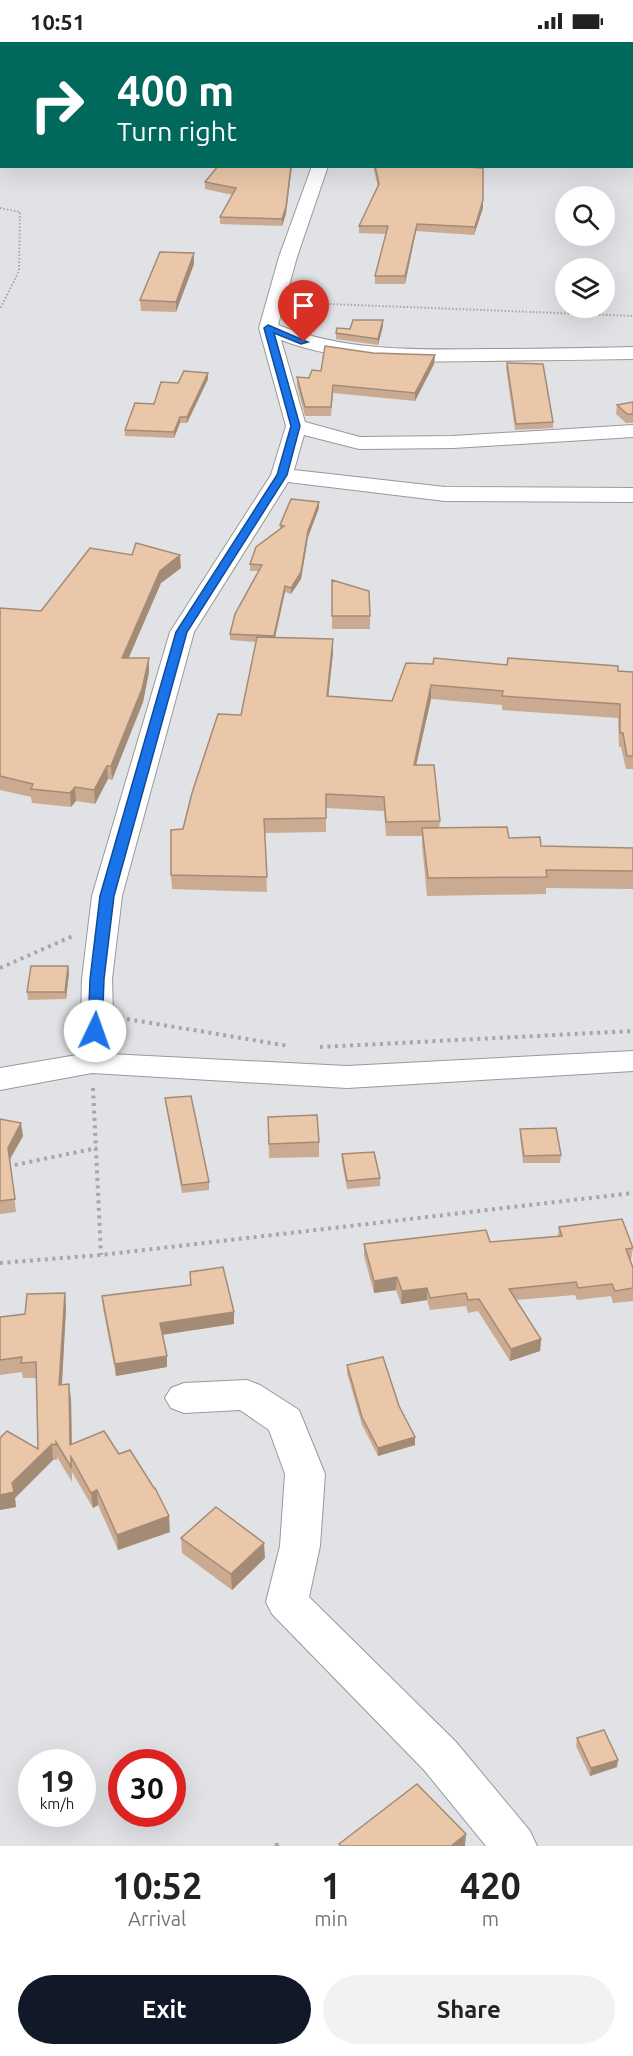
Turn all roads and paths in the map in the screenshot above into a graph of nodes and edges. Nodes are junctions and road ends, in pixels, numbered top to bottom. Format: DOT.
graph roads {
  1 [pos="320,168"];
  2 [pos="0,208"];
  3 [pos="278,293"];
  4 [pos="0,309"];
  5 [pos="633,316"];
  6 [pos="268,328"];
  7 [pos="633,353"];
  8 [pos="296,426"];
  9 [pos="633,431"];
  10 [pos="282,475"];
  11 [pos="633,495"];
  12 [pos="104,922"];
  13 [pos="0,968"];
  14 [pos="97,1014"];
  15 [pos="633,1031"];
  16 [pos="292,1046"];
  17 [pos="315,1047"];
  18 [pos="633,1061"];
  19 [pos="92,1063"];
  20 [pos="0,1079"];
  21 [pos="97,1148"];
  22 [pos="0,1168"];
  23 [pos="633,1193"];
  24 [pos="101,1255"];
  25 [pos="0,1263"];
  26 [pos="184,1398"];
  27 [pos="283,1844"];
  28 [pos="275,1846"];
  29 [pos="514,1846"];
  1 -- 3 [label="street"];
  2 -- 4 [label="path"];
  3 -- 5 [label="path"];
  3 -- 6 [label="street"];
  6 -- 7 [label="street"];
  6 -- 8 [label="street"];
  8 -- 9 [label="street"];
  8 -- 10 [label="street"];
  10 -- 11 [label="street"];
  10 -- 12 [label="street"];
  12 -- 13 [label="path"];
  12 -- 14 [label="street"];
  14 -- 16 [label="path"];
  14 -- 19 [label="street"];
  15 -- 17 [label="path"];
  18 -- 19 [label="street"];
  19 -- 20 [label="street"];
  19 -- 21 [label="path"];
  21 -- 22 [label="path"];
  21 -- 24 [label="path"];
  23 -- 24 [label="path"];
  24 -- 25 [label="path"];
  26 -- 29 [label="street"];
  27 -- 28 [label="path"];
}
